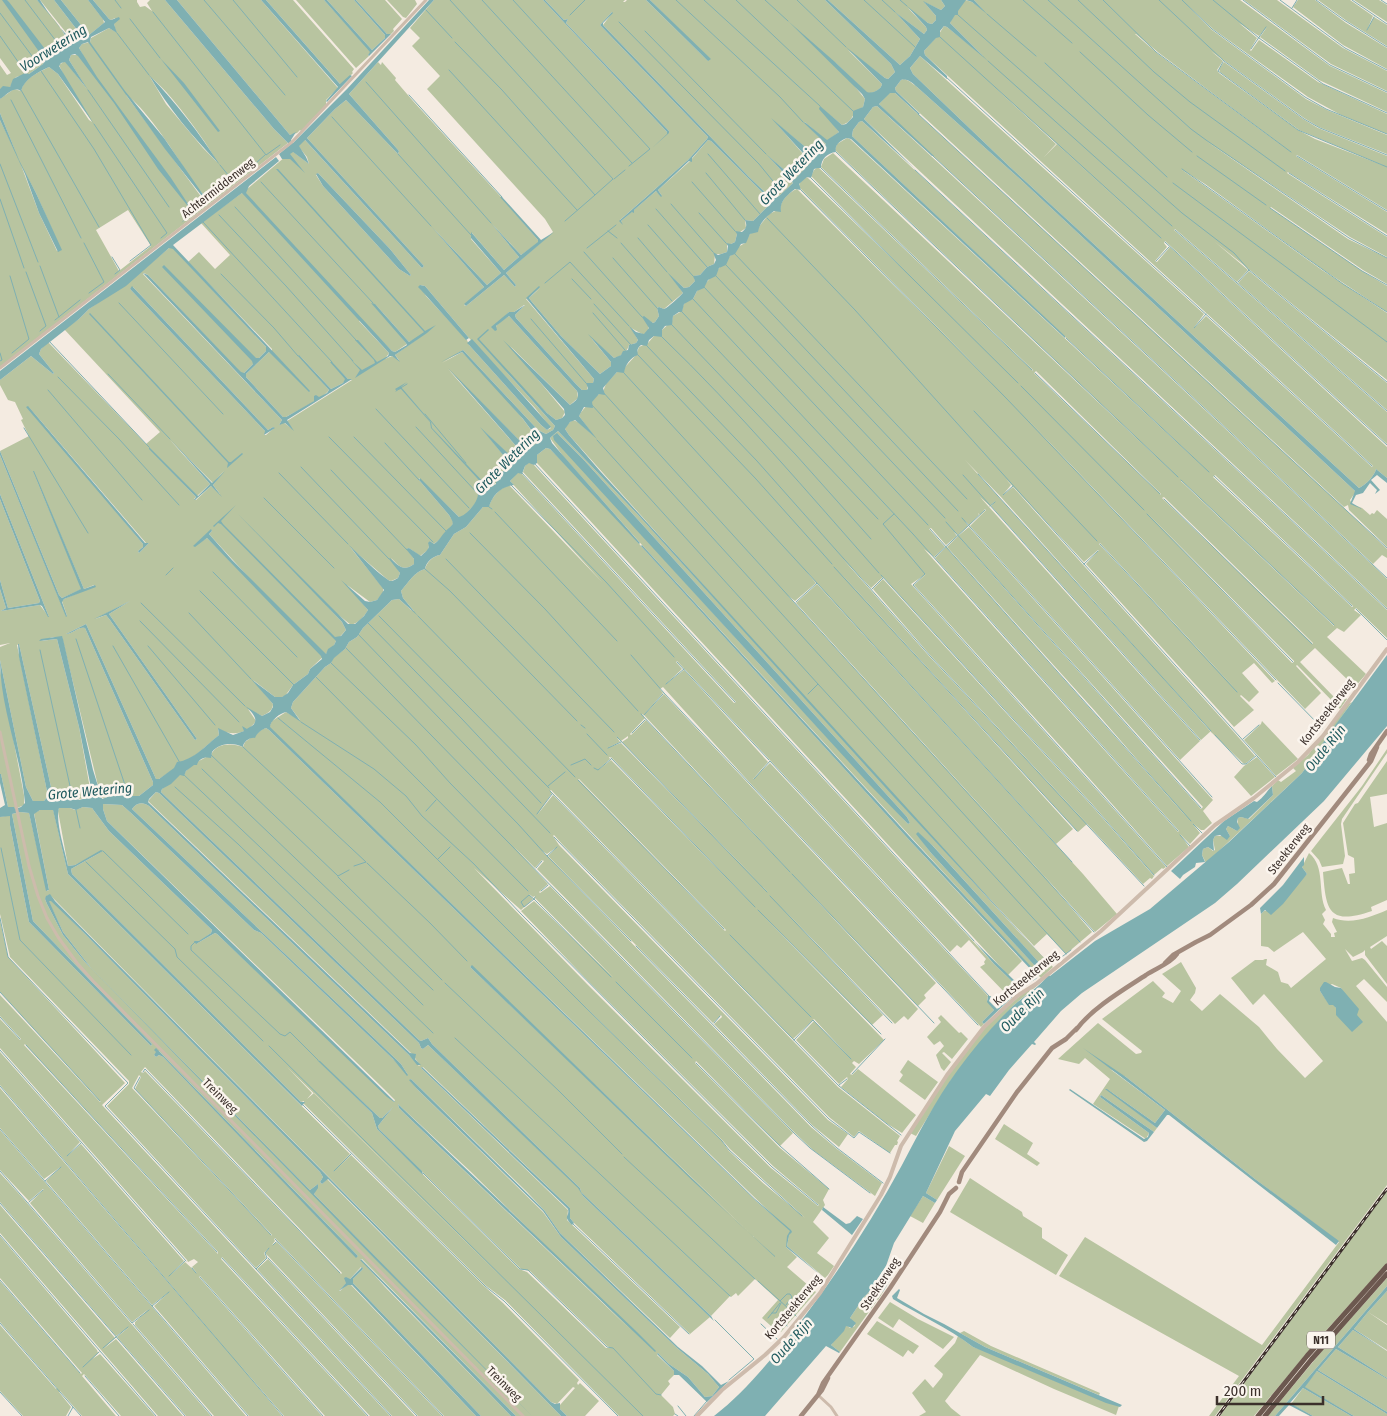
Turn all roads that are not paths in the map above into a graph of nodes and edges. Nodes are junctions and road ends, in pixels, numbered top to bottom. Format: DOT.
graph roads {
  1 [pos="426,0"];
  2 [pos="0,368"];
  3 [pos="1387,650"];
  4 [pos="1387,731"];
  5 [pos="0,732"];
  6 [pos="1387,736"];
  7 [pos="1381,741"];
  8 [pos="1387,1266"];
  9 [pos="1387,1274"];
  10 [pos="818,1395"];
  11 [pos="807,1408"];
  12 [pos="523,1416"];
  13 [pos="697,1416"];
  14 [pos="797,1416"];
  15 [pos="801,1416"];
  16 [pos="837,1416"];
  17 [pos="1258,1416"];
  18 [pos="1265,1416"];
  1 -- 2 [label="street, Achtermiddenweg"];
  3 -- 13 [label="street, Kortsteekterweg"];
  4 -- 7 [label="main road, Steekterweg"];
  5 -- 12 [label="street, Treinweg"];
  6 -- 7 [label="main road, Steekterweg"];
  7 -- 10 [label="main road, Steekterweg"];
  8 -- 17 [label="highway, N11"];
  9 -- 18 [label="highway, N11"];
  10 -- 11 [label="main road, Steekterweg"];
  10 -- 16 [label="street"];
  11 -- 14 [label="main road, Steekterweg"];
  11 -- 15 [label="main road, Steekterweg"];
}
